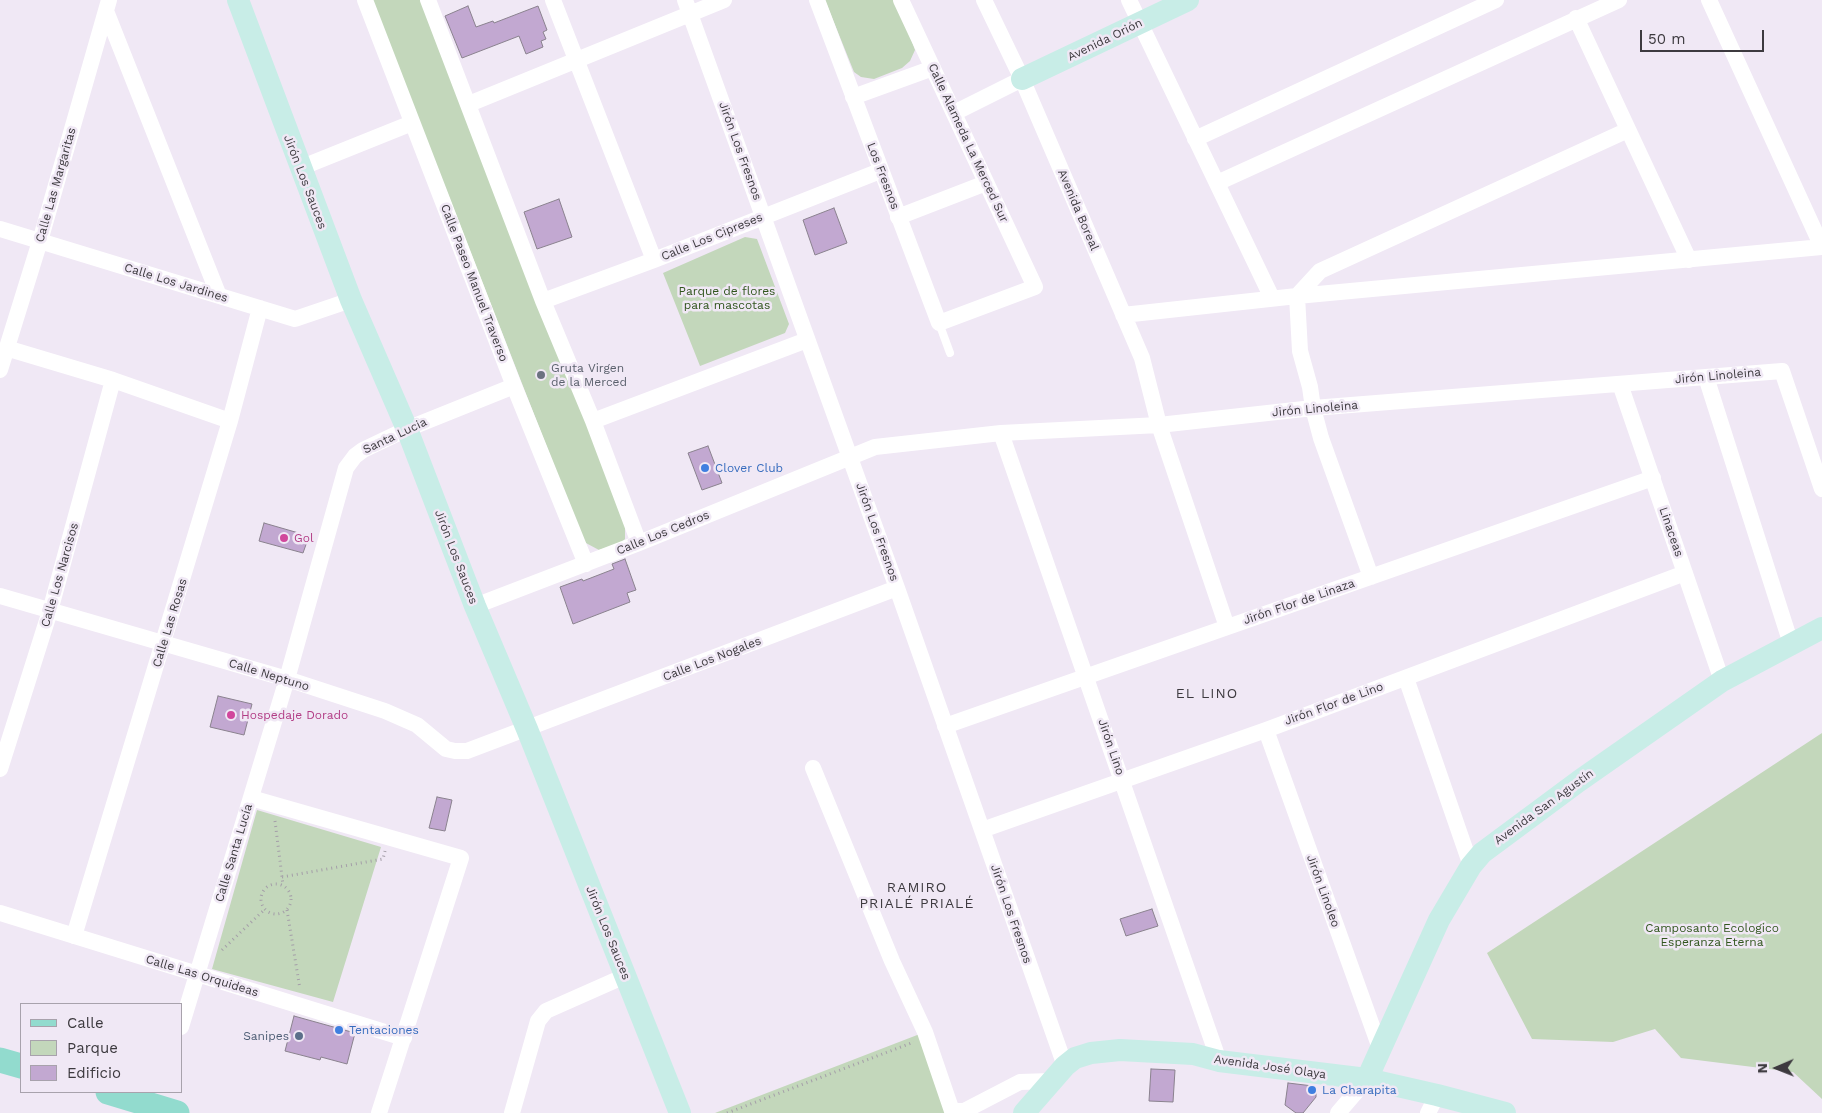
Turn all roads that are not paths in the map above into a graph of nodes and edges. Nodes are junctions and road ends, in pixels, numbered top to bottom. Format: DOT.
graph roads {
  1 [pos="238,0"];
  2 [pos="365,0"];
  3 [pos="428,0"];
  4 [pos="553,0"];
  5 [pos="724,0"];
  6 [pos="817,0"];
  7 [pos="901,0"];
  8 [pos="984,0"];
  9 [pos="1129,0"];
  10 [pos="1188,0"];
  11 [pos="1496,0"];
  12 [pos="1619,0"];
  13 [pos="1709,0"];
  14 [pos="108,5"];
  15 [pos="687,7"];
  16 [pos="1576,18"];
  17 [pos="1140,23"];
  18 [pos="577,60"];
  19 [pos="933,68"];
  20 [pos="1022,79"];
  21 [pos="853,97"];
  22 [pos="469,104"];
  23 [pos="954,114"];
  24 [pos="412,124"];
  25 [pos="1628,130"];
  26 [pos="1196,139"];
  27 [pos="300,168"];
  28 [pos="880,171"];
  29 [pos="1217,182"];
  30 [pos="986,183"];
  31 [pos="764,216"];
  32 [pos="898,217"];
  33 [pos="0,229"];
  34 [pos="40,241"];
  35 [pos="1822,247"];
  36 [pos="654,260"];
  37 [pos="1689,260"];
  38 [pos="219,296"];
  39 [pos="1297,296"];
  40 [pos="1272,298"];
  41 [pos="351,300"];
  42 [pos="543,301"];
  43 [pos="260,308"];
  44 [pos="1123,315"];
  45 [pos="939,324"];
  46 [pos="807,340"];
  47 [pos="6,348"];
  48 [pos="950,352"];
  49 [pos="0,370"];
  50 [pos="1706,377"];
  51 [pos="113,380"];
  52 [pos="1620,384"];
  53 [pos="514,386"];
  54 [pos="1313,408"];
  55 [pos="230,421"];
  56 [pos="593,421"];
  57 [pos="1160,425"];
  58 [pos="406,429"];
  59 [pos="1001,433"];
  60 [pos="850,459"];
  61 [pos="1652,478"];
  62 [pos="1822,489"];
  63 [pos="639,543"];
  64 [pos="586,564"];
  65 [pos="1685,573"];
  66 [pos="1370,577"];
  67 [pos="897,588"];
  68 [pos="0,596"];
  69 [pos="475,606"];
  70 [pos="50,611"];
  71 [pos="1227,627"];
  72 [pos="1822,628"];
  73 [pos="163,644"];
  74 [pos="1791,644"];
  75 [pos="1086,676"];
  76 [pos="1406,678"];
  77 [pos="287,679"];
  78 [pos="1722,681"];
  79 [pos="945,726"];
  80 [pos="527,729"];
  81 [pos="1266,730"];
  82 [pos="813,768"];
  83 [pos="0,769"];
  84 [pos="1122,781"];
  85 [pos="251,798"];
  86 [pos="982,830"];
  87 [pos="1471,866"];
  88 [pos="0,913"];
  89 [pos="74,936"];
  90 [pos="197,974"];
  91 [pos="625,976"];
  92 [pos="182,1023"];
  93 [pos="404,1038"];
  94 [pos="1381,1051"];
  95 [pos="0,1060"];
  96 [pos="1219,1061"];
  97 [pos="20,1066"];
  98 [pos="1058,1073"];
  99 [pos="1367,1079"];
  100 [pos="112,1093"];
  101 [pos="1433,1104"];
  102 [pos="163,1106"];
  103 [pos="379,1113"];
  104 [pos="512,1113"];
  105 [pos="680,1113"];
  106 [pos="1024,1113"];
  107 [pos="1338,1113"];
  108 [pos="1505,1113"];
  1 -- 27 [label="street, Jirón Los Sauces"];
  2 -- 24 [label="street, Calle Paseo Manuel Traverso"];
  3 -- 22 [label="street"];
  4 -- 18 [label="street"];
  5 -- 15 [label="street"];
  6 -- 21 [label="street, Los Fresnos"];
  7 -- 19 [label="street, Calle Alameda La Merced Sur"];
  8 -- 20 [label="street, Avenida Boreal"];
  9 -- 17 [label="street"];
  10 -- 17 [label="street, Avenida Orión"];
  11 -- 26 [label="street"];
  12 -- 16 [label="street"];
  13 -- 35 [label="street"];
  14 -- 34 [label="street, Calle Las Margaritas"];
  14 -- 38 [label="street"];
  15 -- 18 [label="street"];
  15 -- 31 [label="street, Jirón Los Fresnos"];
  16 -- 25 [label="street"];
  16 -- 29 [label="street"];
  17 -- 20 [label="street, Avenida Orión"];
  17 -- 26 [label="street"];
  18 -- 22 [label="street"];
  18 -- 36 [label="street"];
  19 -- 21 [label="street"];
  19 -- 23 [label="street, Calle Alameda La Merced Sur"];
  20 -- 23 [label="street"];
  20 -- 44 [label="street, Avenida Boreal"];
  21 -- 28 [label="street, Los Fresnos"];
  22 -- 42 [label="street"];
  23 -- 30 [label="street, Calle Alameda La Merced Sur"];
  24 -- 27 [label="street"];
  24 -- 53 [label="street, Calle Paseo Manuel Traverso"];
  25 -- 37 [label="street"];
  25 -- 39 [label="street"];
  26 -- 29 [label="street"];
  27 -- 41 [label="street, Jirón Los Sauces"];
  28 -- 31 [label="street, Calle Los Cipreses"];
  28 -- 32 [label="street, Los Fresnos"];
  29 -- 40 [label="street"];
  30 -- 32 [label="street"];
  30 -- 45 [label="street, Calle Alameda La Merced Sur"];
  31 -- 36 [label="street, Calle Los Cipreses"];
  31 -- 46 [label="street, Jirón Los Fresnos"];
  32 -- 45 [label="street, Los Fresnos"];
  33 -- 34 [label="street, Calle Los Jardines"];
  34 -- 38 [label="street, Calle Los Jardines"];
  34 -- 47 [label="street, Calle Las Margaritas"];
  35 -- 37 [label="street"];
  36 -- 42 [label="street, Calle Los Cipreses"];
  37 -- 39 [label="street"];
  38 -- 43 [label="street, Calle Los Jardines"];
  39 -- 40 [label="street"];
  39 -- 54 [label="street"];
  40 -- 44 [label="street"];
  41 -- 43 [label="street, Calle Los Jardines"];
  41 -- 58 [label="street, Jirón Los Sauces"];
  42 -- 56 [label="street"];
  43 -- 55 [label="street, Calle Las Rosas"];
  44 -- 57 [label="street, Avenida Boreal"];
  45 -- 48 [label="lane, Los Fresnos"];
  46 -- 56 [label="street"];
  46 -- 60 [label="street, Jirón Los Fresnos"];
  47 -- 49 [label="street, Calle Las Margaritas"];
  47 -- 51 [label="street"];
  50 -- 52 [label="street, Jirón Linoleina"];
  50 -- 62 [label="street, Jirón Linoleina"];
  50 -- 74 [label="street"];
  51 -- 55 [label="street"];
  51 -- 70 [label="street, Calle Los Narcisos"];
  52 -- 54 [label="street, Jirón Linoleina"];
  52 -- 61 [label="street, Linaceas"];
  53 -- 58 [label="street, Santa Lucia"];
  53 -- 64 [label="street, Calle Paseo Manuel Traverso"];
  54 -- 57 [label="street, Jirón Linoleina"];
  54 -- 66 [label="street"];
  55 -- 73 [label="street, Calle Las Rosas"];
  56 -- 63 [label="street"];
  57 -- 59 [label="street, Jirón Linoleina"];
  57 -- 71 [label="street"];
  58 -- 69 [label="street, Jirón Los Sauces"];
  58 -- 77 [label="street, Santa Lucia"];
  59 -- 60 [label="street, Jirón Linoleina"];
  59 -- 75 [label="street, Jirón Lino"];
  60 -- 63 [label="street, Calle Los Cedros"];
  60 -- 67 [label="street, Jirón Los Fresnos"];
  61 -- 65 [label="street, Linaceas"];
  61 -- 66 [label="street, Jirón Flor de Linaza"];
  63 -- 64 [label="street, Calle Los Cedros"];
  64 -- 69 [label="street, Calle Los Cedros"];
  65 -- 76 [label="street, Jirón Flor de Lino"];
  65 -- 78 [label="street, Linaceas"];
  66 -- 71 [label="street, Jirón Flor de Linaza"];
  67 -- 79 [label="street, Jirón Los Fresnos"];
  67 -- 80 [label="street, Calle Los Nogales"];
  68 -- 70 [label="street, Calle Neptuno"];
  69 -- 80 [label="street, Jirón Los Sauces"];
  70 -- 73 [label="street, Calle Neptuno"];
  70 -- 83 [label="street, Calle Los Narcisos"];
  71 -- 75 [label="street, Jirón Flor de Linaza"];
  72 -- 74 [label="street, Avenida San Agustín"];
  73 -- 77 [label="street, Calle Neptuno"];
  73 -- 89 [label="street, Calle Las Rosas"];
  74 -- 78 [label="street, Avenida San Agustín"];
  75 -- 79 [label="street, Jirón Flor de Linaza"];
  75 -- 84 [label="street, Jirón Lino"];
  76 -- 81 [label="street, Jirón Flor de Lino"];
  76 -- 87 [label="street"];
  77 -- 80 [label="street, Calle Neptuno"];
  77 -- 85 [label="street, Calle Santa Lucía"];
  78 -- 87 [label="street, Avenida San Agustín"];
  79 -- 86 [label="street, Jirón Los Fresnos"];
  80 -- 91 [label="street, Jirón Los Sauces"];
  81 -- 84 [label="street, Jirón Flor de Lino"];
  81 -- 94 [label="street, Jirón Linoleo"];
  82 -- 98 [label="street"];
  84 -- 86 [label="street, Jirón Flor de Lino"];
  84 -- 96 [label="street, Jirón Lino"];
  85 -- 90 [label="street, Calle Santa Lucía"];
  85 -- 93 [label="street"];
  86 -- 98 [label="street, Jirón Los Fresnos"];
  87 -- 94 [label="street, Avenida San Agustín"];
  88 -- 89 [label="street, Calle Las Orquideas"];
  89 -- 90 [label="street, Calle Las Orquideas"];
  90 -- 92 [label="street, Calle Santa Lucía"];
  90 -- 93 [label="street, Calle Las Orquideas"];
  91 -- 104 [label="street"];
  91 -- 105 [label="street, Jirón Los Sauces"];
  93 -- 103 [label="street"];
  94 -- 99 [label="street, Avenida San Agustín"];
  95 -- 97 [label="main road"];
  96 -- 98 [label="street, Avenida José Olaya"];
  96 -- 99 [label="street, Avenida José Olaya"];
  98 -- 106 [label="street"];
  99 -- 101 [label="street, Avenida José Olaya"];
  99 -- 107 [label="street"];
  100 -- 102 [label="main road"];
  101 -- 108 [label="street, Avenida José Olaya"];
}
